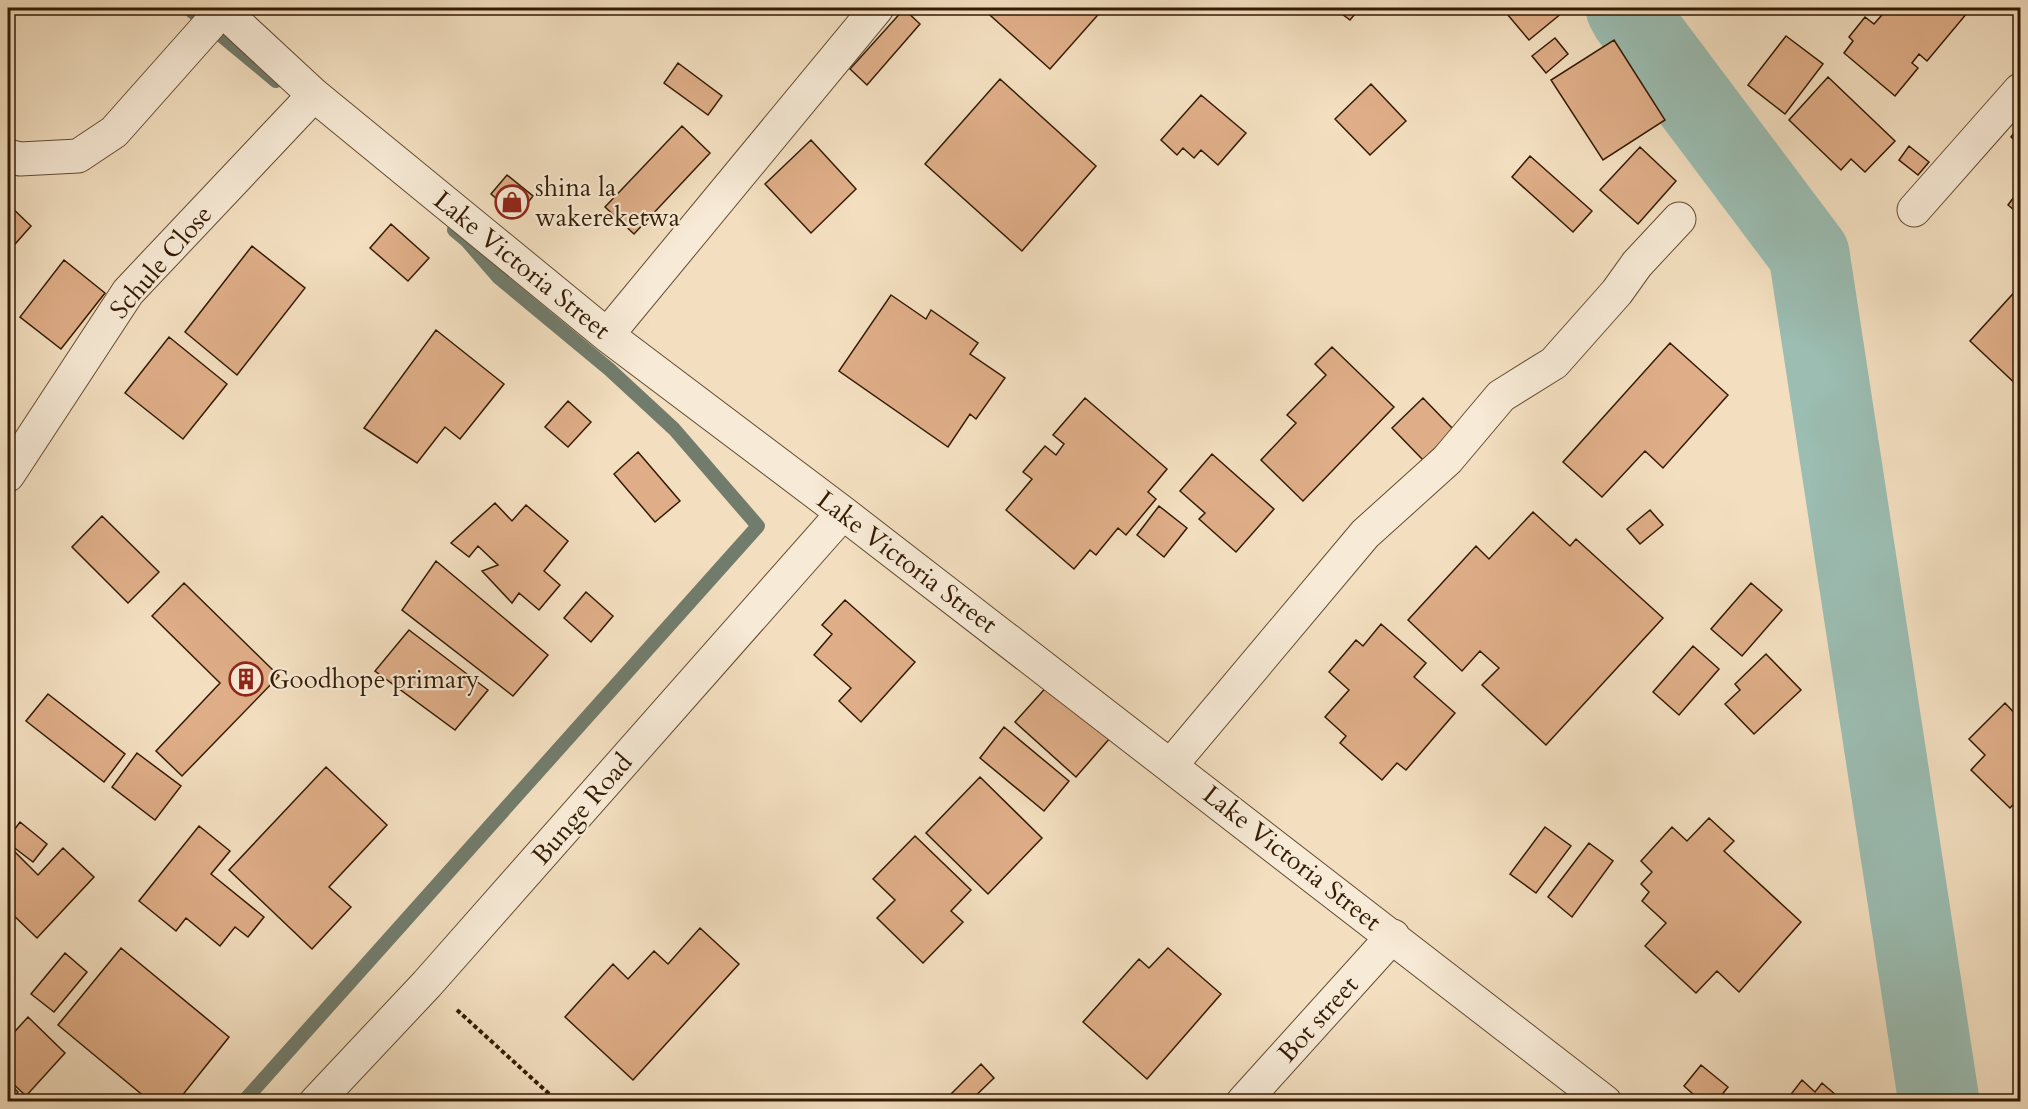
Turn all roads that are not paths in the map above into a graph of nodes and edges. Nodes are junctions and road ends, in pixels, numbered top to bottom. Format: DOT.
graph roads {
  1 [pos="216,8"];
  2 [pos="220,8"];
  3 [pos="877,8"];
  4 [pos="2020,90"];
  5 [pos="314,95"];
  6 [pos="8,156"];
  7 [pos="1914,210"];
  8 [pos="1679,219"];
  9 [pos="607,335"];
  10 [pos="8,475"];
  11 [pos="843,513"];
  12 [pos="1171,765"];
  13 [pos="1393,936"];
  14 [pos="316,1101"];
  15 [pos="1243,1101"];
  16 [pos="1605,1101"];
  1 -- 6 [label="street"];
  2 -- 5 [label="street, Lake Victoria Street"];
  3 -- 9 [label="street"];
  4 -- 7 [label="street"];
  5 -- 9 [label="street, Lake Victoria Street"];
  5 -- 10 [label="street, Schule Close"];
  8 -- 12 [label="street"];
  9 -- 11 [label="street, Lake Victoria Street"];
  11 -- 12 [label="street, Lake Victoria Street"];
  11 -- 14 [label="street, Bunge Road"];
  12 -- 13 [label="street, Lake Victoria Street"];
  13 -- 15 [label="street, Bot street"];
  13 -- 16 [label="street, Lake Victoria Street"];
}
